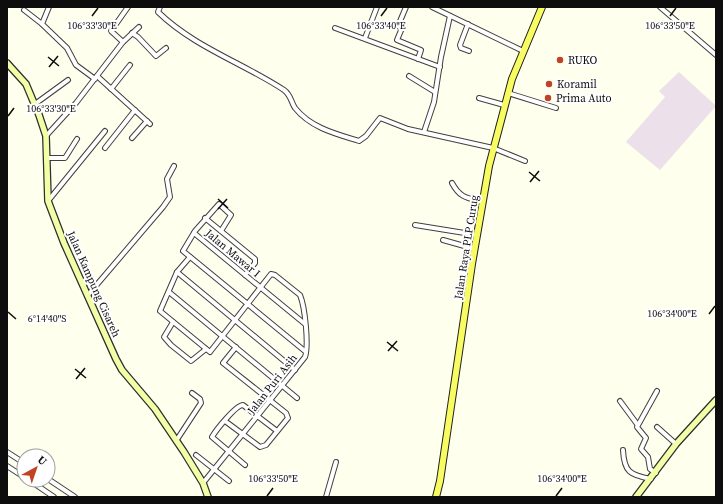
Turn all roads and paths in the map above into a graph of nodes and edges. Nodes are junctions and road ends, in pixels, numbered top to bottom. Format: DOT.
graph roads {
  1 [pos="49,7"];
  2 [pos="128,7"];
  3 [pos="160,7"];
  4 [pos="377,7"];
  5 [pos="406,7"];
  6 [pos="432,7"];
  7 [pos="542,7"];
  8 [pos="660,7"];
  9 [pos="437,8"];
  10 [pos="24,10"];
  11 [pos="450,16"];
  12 [pos="42,24"];
  13 [pos="468,24"];
  14 [pos="139,27"];
  15 [pos="335,28"];
  16 [pos="132,33"];
  17 [pos="365,38"];
  18 [pos="123,42"];
  19 [pos="166,48"];
  20 [pos="469,51"];
  21 [pos="523,51"];
  22 [pos="716,55"];
  23 [pos="418,59"];
  24 [pos="7,63"];
  25 [pos="130,65"];
  26 [pos="440,67"];
  27 [pos="409,76"];
  28 [pos="96,78"];
  29 [pos="68,80"];
  30 [pos="111,89"];
  31 [pos="435,92"];
  32 [pos="508,93"];
  33 [pos="479,98"];
  34 [pos="35,104"];
  35 [pos="504,105"];
  36 [pos="556,108"];
  37 [pos="135,110"];
  38 [pos="105,131"];
  39 [pos="424,132"];
  40 [pos="46,136"];
  41 [pos="132,138"];
  42 [pos="77,139"];
  43 [pos="105,148"];
  44 [pos="494,148"];
  45 [pos="47,158"];
  46 [pos="525,161"];
  47 [pos="174,166"];
  48 [pos="452,183"];
  49 [pos="48,201"];
  50 [pos="483,202"];
  51 [pos="205,218"];
  52 [pos="415,226"];
  53 [pos="221,231"];
  54 [pos="194,233"];
  55 [pos="477,235"];
  56 [pos="443,240"];
  57 [pos="475,249"];
  58 [pos="190,257"];
  59 [pos="177,272"];
  60 [pos="245,275"];
  61 [pos="260,288"];
  62 [pos="169,292"];
  63 [pos="88,295"];
  64 [pos="248,304"];
  65 [pos="234,319"];
  66 [pos="173,322"];
  67 [pos="305,324"];
  68 [pos="222,336"];
  69 [pos="236,347"];
  70 [pos="208,351"];
  71 [pos="306,352"];
  72 [pos="295,370"];
  73 [pos="283,385"];
  74 [pos="657,391"];
  75 [pos="192,393"];
  76 [pos="298,398"];
  77 [pos="716,400"];
  78 [pos="270,401"];
  79 [pos="620,401"];
  80 [pos="257,417"];
  81 [pos="225,421"];
  82 [pos="637,424"];
  83 [pos="657,427"];
  84 [pos="277,431"];
  85 [pos="243,434"];
  86 [pos="176,442"];
  87 [pos="676,444"];
  88 [pos="623,450"];
  89 [pos="7,452"];
  90 [pos="228,452"];
  91 [pos="196,455"];
  92 [pos="16,458"];
  93 [pos="336,462"];
  94 [pos="245,465"];
  95 [pos="7,466"];
  96 [pos="214,469"];
  97 [pos="16,472"];
  98 [pos="656,473"];
  99 [pos="651,479"];
  100 [pos="229,481"];
  101 [pos="203,483"];
  102 [pos="56,484"];
  103 [pos="41,488"];
  104 [pos="54,497"];
  105 [pos="75,497"];
  106 [pos="208,497"];
  107 [pos="326,497"];
  108 [pos="436,497"];
  109 [pos="636,497"];
  1 -- 12 [label="street"];
  2 -- 18 [label="street"];
  3 -- 39 [label="street"];
  4 -- 17 [label="street"];
  5 -- 23 [label="street"];
  6 -- 9 [label="street"];
  7 -- 21 [label="main road, Jalan Raya PLP Curug"];
  8 -- 22 [label="street"];
  9 -- 11 [label="street"];
  10 -- 12 [label="street"];
  11 -- 13 [label="street"];
  11 -- 26 [label="street"];
  12 -- 28 [label="street"];
  13 -- 20 [label="street"];
  13 -- 21 [label="street"];
  14 -- 16 [label="street"];
  15 -- 17 [label="street"];
  16 -- 18 [label="street"];
  16 -- 19 [label="street"];
  17 -- 23 [label="street"];
  18 -- 28 [label="street"];
  21 -- 32 [label="main road, Jalan Raya PLP Curug"];
  23 -- 26 [label="street"];
  24 -- 34 [label="main road, Jalan Kampung Cisareh"];
  25 -- 30 [label="street"];
  26 -- 31 [label="street"];
  27 -- 31 [label="street"];
  28 -- 30 [label="street"];
  28 -- 40 [label="street"];
  29 -- 34 [label="street"];
  30 -- 37 [label="street"];
  31 -- 39 [label="street"];
  32 -- 35 [label="main road, Jalan Raya PLP Curug"];
  32 -- 36 [label="street"];
  33 -- 35 [label="street"];
  34 -- 40 [label="main road, Jalan Kampung Cisareh"];
  35 -- 44 [label="main road, Jalan Raya PLP Curug"];
  37 -- 41 [label="street"];
  37 -- 43 [label="street"];
  38 -- 49 [label="street"];
  39 -- 44 [label="street"];
  40 -- 45 [label="main road, Jalan Kampung Cisareh"];
  42 -- 45 [label="street"];
  44 -- 46 [label="street"];
  44 -- 50 [label="main road, Jalan Raya PLP Curug"];
  45 -- 49 [label="main road, Jalan Kampung Cisareh"];
  47 -- 63 [label="street"];
  48 -- 50 [label="street"];
  49 -- 63 [label="main road, Jalan Kampung Cisareh"];
  50 -- 55 [label="main road, Jalan Raya PLP Curug"];
  51 -- 53 [label="street"];
  51 -- 53 [label="street"];
  51 -- 54 [label="street"];
  52 -- 55 [label="street"];
  53 -- 60 [label="street"];
  54 -- 58 [label="street"];
  54 -- 60 [label="street, Jalan Mawar I"];
  55 -- 57 [label="main road, Jalan Raya PLP Curug"];
  56 -- 57 [label="street"];
  57 -- 108 [label="main road, Jalan Raya PLP Curug"];
  58 -- 59 [label="street"];
  58 -- 64 [label="street"];
  59 -- 62 [label="street"];
  59 -- 65 [label="street"];
  60 -- 61 [label="street, Jalan Mawar I"];
  61 -- 64 [label="street, Jalan Puri Asih"];
  61 -- 67 [label="street, Jalan Mawar I"];
  61 -- 67 [label="street, Jalan Puri Asih"];
  62 -- 66 [label="street"];
  62 -- 68 [label="street"];
  63 -- 86 [label="main road, Jalan Kampung Cisareh"];
  64 -- 65 [label="street, Jalan Puri Asih"];
  64 -- 71 [label="street"];
  65 -- 68 [label="street, Jalan Puri Asih"];
  65 -- 72 [label="street"];
  66 -- 70 [label="street"];
  66 -- 70 [label="street, Jalan Puri Asih"];
  67 -- 71 [label="street, Jalan Puri Asih"];
  68 -- 69 [label="street"];
  68 -- 70 [label="street, Jalan Puri Asih"];
  69 -- 73 [label="street"];
  69 -- 78 [label="street"];
  71 -- 72 [label="street, Jalan Puri Asih"];
  72 -- 73 [label="street, Jalan Puri Asih"];
  73 -- 76 [label="street"];
  73 -- 78 [label="street, Jalan Puri Asih"];
  74 -- 82 [label="street"];
  75 -- 86 [label="street"];
  77 -- 87 [label="main road"];
  78 -- 80 [label="street, Jalan Puri Asih"];
  78 -- 84 [label="street"];
  79 -- 82 [label="street"];
  80 -- 81 [label="street"];
  80 -- 84 [label="street"];
  80 -- 85 [label="street, Jalan Puri Asih"];
  81 -- 85 [label="street"];
  81 -- 90 [label="street"];
  82 -- 98 [label="street"];
  83 -- 87 [label="street"];
  84 -- 85 [label="street"];
  85 -- 90 [label="street, Jalan Puri Asih"];
  86 -- 101 [label="main road, Jalan Kampung Cisareh"];
  87 -- 98 [label="main road"];
  88 -- 99 [label="street"];
  89 -- 92 [label="street"];
  90 -- 94 [label="street"];
  90 -- 96 [label="street, Jalan Puri Asih"];
  91 -- 96 [label="street"];
  93 -- 107 [label="street"];
  95 -- 97 [label="street"];
  96 -- 100 [label="street"];
  96 -- 101 [label="street, Jalan Puri Asih"];
  98 -- 99 [label="main road"];
  99 -- 109 [label="main road"];
  101 -- 106 [label="main road, Jalan Kampung Cisareh"];
  102 -- 105 [label="street"];
  103 -- 104 [label="street"];
}
